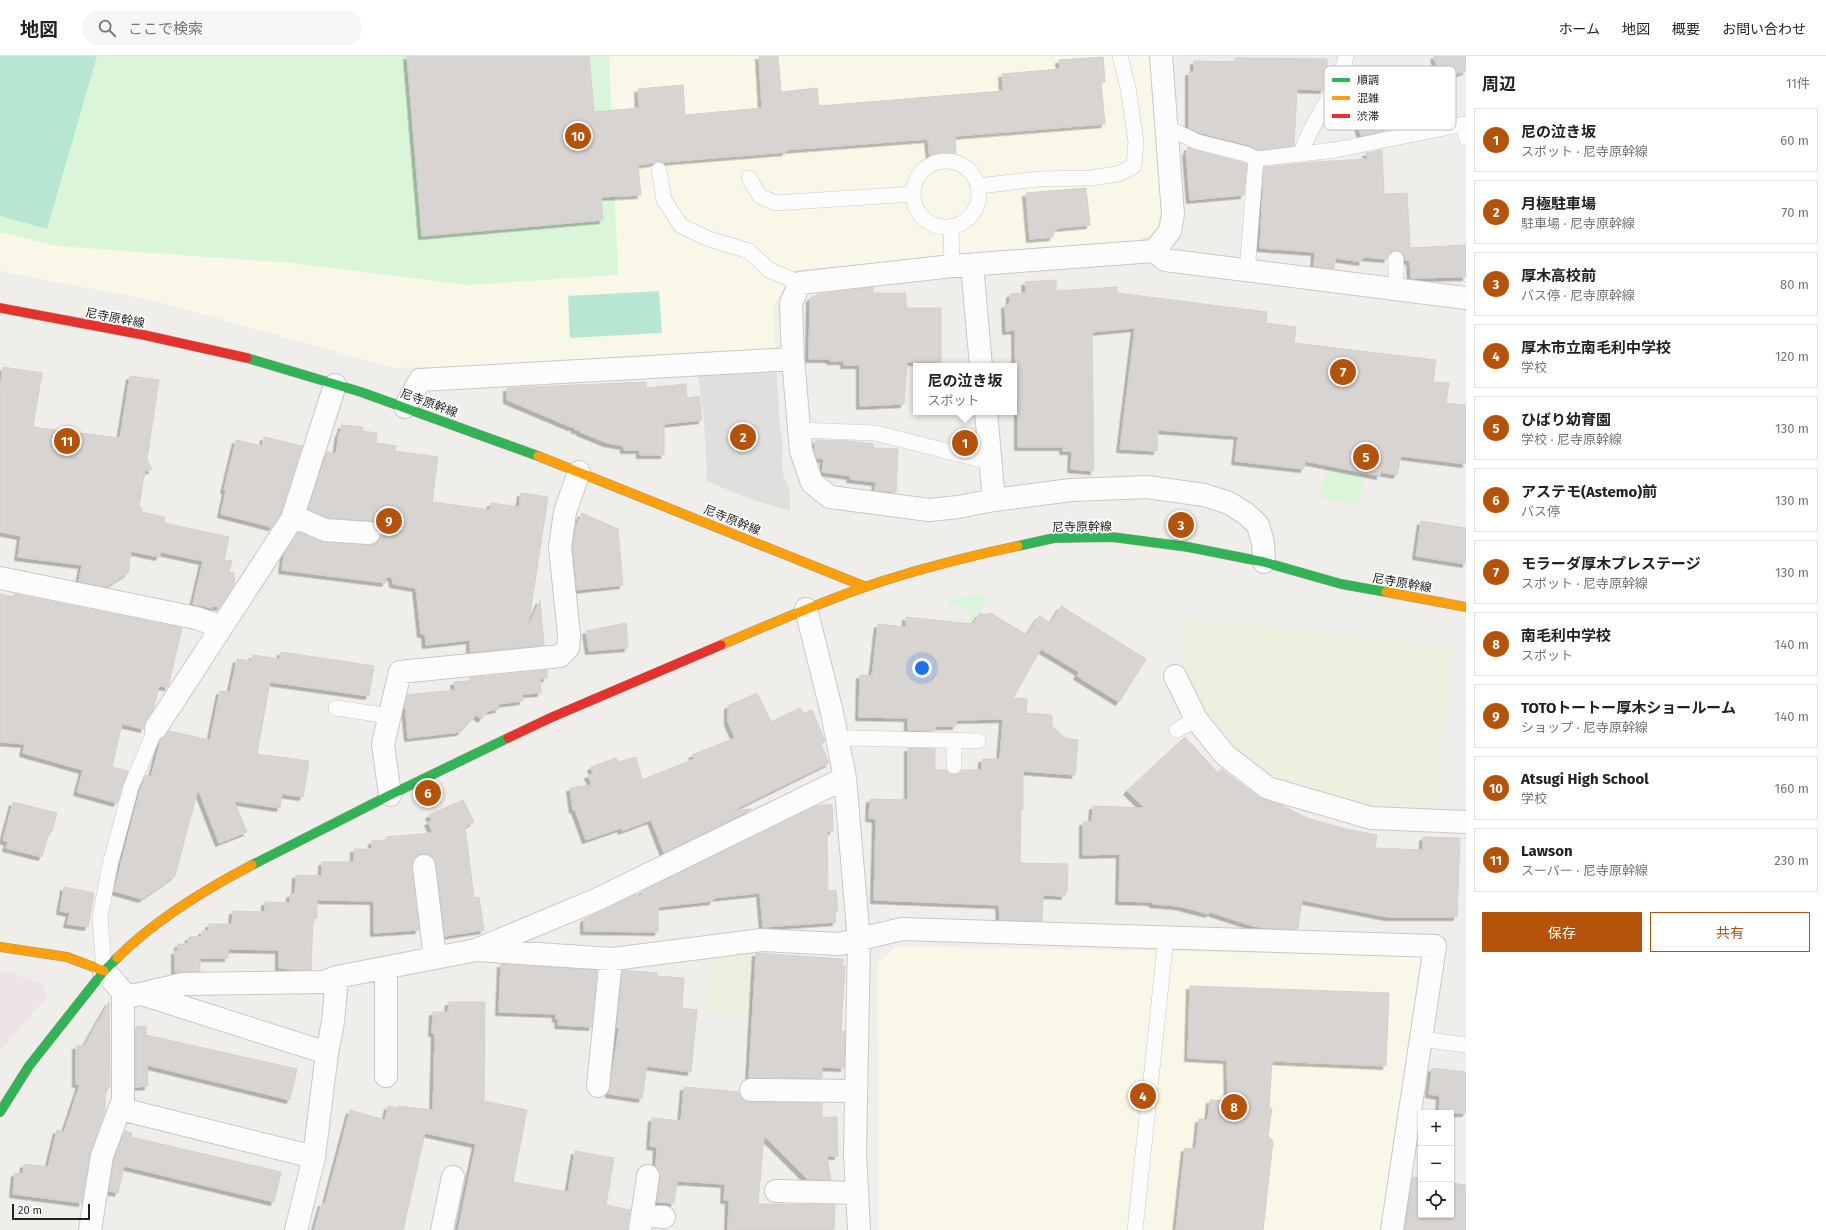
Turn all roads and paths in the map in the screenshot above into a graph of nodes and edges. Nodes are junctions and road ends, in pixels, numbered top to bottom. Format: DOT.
graph roads {
  1 [pos="1120,56"];
  2 [pos="1161,56"];
  3 [pos="1346,56"];
  4 [pos="1342,66"];
  5 [pos="1324,107"];
  6 [pos="1456,126"];
  7 [pos="1166,127"];
  8 [pos="1434,130"];
  9 [pos="1466,138"];
  10 [pos="1301,153"];
  11 [pos="1256,158"];
  12 [pos="659,170"];
  13 [pos="750,178"];
  14 [pos="979,186"];
  15 [pos="912,194"];
  16 [pos="951,228"];
  17 [pos="1154,251"];
  18 [pos="1396,259"];
  19 [pos="962,266"];
  20 [pos="1247,272"];
  21 [pos="800,282"];
  22 [pos="1396,290"];
  23 [pos="1466,298"];
  24 [pos="0,308"];
  25 [pos="793,359"];
  26 [pos="981,363"];
  27 [pos="336,385"];
  28 [pos="404,406"];
  29 [pos="986,415"];
  30 [pos="800,430"];
  31 [pos="990,462"];
  32 [pos="579,472"];
  33 [pos="994,500"];
  34 [pos="293,516"];
  35 [pos="369,533"];
  36 [pos="1264,562"];
  37 [pos="0,578"];
  38 [pos="866,588"];
  39 [pos="1466,607"];
  40 [pos="806,609"];
  41 [pos="222,628"];
  42 [pos="1175,676"];
  43 [pos="336,708"];
  44 [pos="390,716"];
  45 [pos="1196,719"];
  46 [pos="156,728"];
  47 [pos="1177,730"];
  48 [pos="837,740"];
  49 [pos="954,741"];
  50 [pos="978,742"];
  51 [pos="954,766"];
  52 [pos="845,778"];
  53 [pos="390,795"];
  54 [pos="1466,822"];
  55 [pos="424,866"];
  56 [pos="1166,937"];
  57 [pos="859,941"];
  58 [pos="0,947"];
  59 [pos="476,950"];
  60 [pos="435,958"];
  61 [pos="611,959"];
  62 [pos="386,968"];
  63 [pos="104,971"];
  64 [pos="337,977"];
  65 [pos="123,992"];
  66 [pos="145,995"];
  67 [pos="1421,1039"];
  68 [pos="1466,1046"];
  69 [pos="327,1053"];
  70 [pos="386,1076"];
  71 [pos="598,1086"];
  72 [pos="751,1090"];
  73 [pos="856,1091"];
  74 [pos="121,1109"];
  75 [pos="0,1112"];
  76 [pos="314,1157"];
  77 [pos="453,1176"];
  78 [pos="648,1176"];
  79 [pos="776,1191"];
  80 [pos="856,1193"];
  81 [pos="664,1216"];
  82 [pos="641,1222"];
  83 [pos="90,1230"];
  84 [pos="296,1230"];
  85 [pos="442,1230"];
  86 [pos="859,1230"];
  87 [pos="1135,1230"];
  88 [pos="1392,1230"];
  1 -- 14 [label="lane"];
  2 -- 7 [label="street"];
  3 -- 4 [label="lane"];
  5 -- 10 [label="lane"];
  6 -- 9 [label="lane"];
  7 -- 11 [label="lane"];
  7 -- 17 [label="street"];
  8 -- 10 [label="lane"];
  10 -- 11 [label="lane"];
  11 -- 20 [label="lane"];
  12 -- 21 [label="lane"];
  13 -- 15 [label="lane"];
  14 -- 15 [label="lane"];
  14 -- 16 [label="lane"];
  15 -- 16 [label="lane"];
  16 -- 19 [label="lane"];
  17 -- 19 [label="street"];
  17 -- 20 [label="street"];
  18 -- 22 [label="lane"];
  19 -- 21 [label="street"];
  19 -- 26 [label="street"];
  20 -- 22 [label="street"];
  21 -- 25 [label="street"];
  22 -- 23 [label="street"];
  24 -- 27 [label="street, 尼寺原幹線"];
  25 -- 28 [label="street"];
  25 -- 30 [label="street"];
  27 -- 28 [label="street, 尼寺原幹線"];
  27 -- 34 [label="street"];
  28 -- 32 [label="street, 尼寺原幹線"];
  29 -- 31 [label="street"];
  30 -- 31 [label="lane"];
  30 -- 33 [label="street"];
  31 -- 33 [label="street"];
  32 -- 38 [label="street, 尼寺原幹線"];
  32 -- 44 [label="street"];
  33 -- 36 [label="street"];
  34 -- 35 [label="street"];
  34 -- 41 [label="street"];
  36 -- 38 [label="street, 尼寺原幹線"];
  36 -- 39 [label="street, 尼寺原幹線"];
  37 -- 41 [label="street"];
  38 -- 40 [label="street"];
  40 -- 48 [label="street"];
  40 -- 53 [label="street"];
  41 -- 46 [label="street"];
  42 -- 45 [label="street"];
  43 -- 44 [label="lane"];
  44 -- 53 [label="street"];
  45 -- 47 [label="lane"];
  45 -- 54 [label="street"];
  46 -- 63 [label="lane"];
  48 -- 49 [label="lane"];
  48 -- 52 [label="street"];
  49 -- 50 [label="lane"];
  49 -- 51 [label="lane"];
  52 -- 57 [label="street"];
  52 -- 59 [label="street"];
  53 -- 63 [label="street"];
  55 -- 60 [label="street"];
  56 -- 57 [label="street"];
  56 -- 67 [label="street"];
  56 -- 87 [label="lane"];
  57 -- 61 [label="street"];
  57 -- 73 [label="street"];
  58 -- 63 [label="street"];
  59 -- 60 [label="street"];
  59 -- 61 [label="street"];
  60 -- 62 [label="street"];
  61 -- 71 [label="street"];
  62 -- 64 [label="street"];
  62 -- 70 [label="street"];
  63 -- 65 [label="street"];
  63 -- 75 [label="street"];
  64 -- 66 [label="street"];
  64 -- 69 [label="street"];
  65 -- 66 [label="street"];
  65 -- 74 [label="street"];
  66 -- 69 [label="street"];
  67 -- 68 [label="lane"];
  67 -- 88 [label="street"];
  69 -- 76 [label="street"];
  72 -- 73 [label="street"];
  73 -- 80 [label="street"];
  74 -- 76 [label="street"];
  74 -- 83 [label="street"];
  76 -- 84 [label="street"];
  77 -- 85 [label="street"];
  78 -- 82 [label="street"];
  79 -- 80 [label="street"];
  80 -- 86 [label="street"];
  81 -- 82 [label="street"];
}
